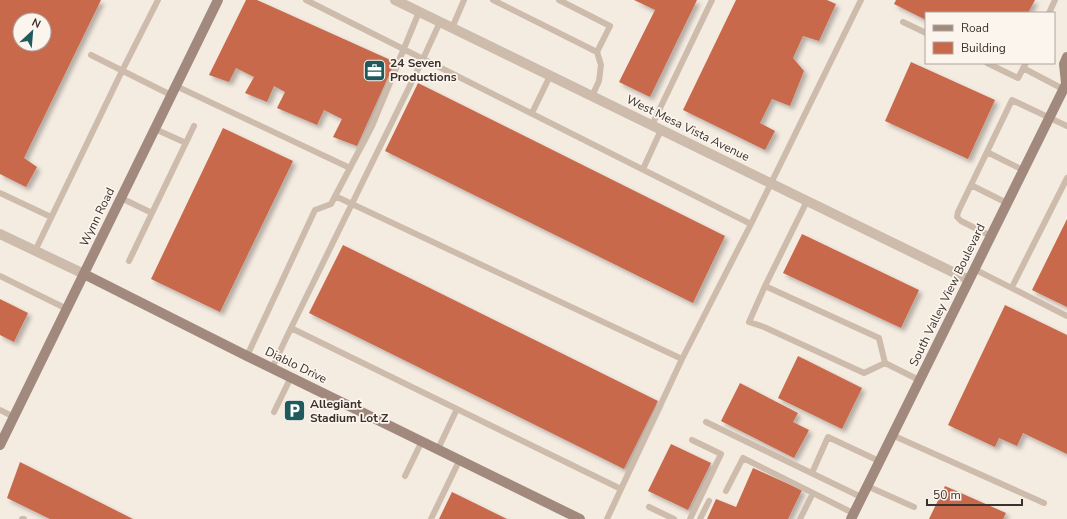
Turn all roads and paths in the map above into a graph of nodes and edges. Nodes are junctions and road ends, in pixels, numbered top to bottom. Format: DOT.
graph roads {
  1 [pos="158,0"];
  2 [pos="218,0"];
  3 [pos="306,0"];
  4 [pos="397,0"];
  5 [pos="464,0"];
  6 [pos="493,0"];
  7 [pos="559,0"];
  8 [pos="712,0"];
  9 [pos="861,0"];
  10 [pos="1055,0"];
  11 [pos="419,12"];
  12 [pos="1049,12"];
  13 [pos="440,22"];
  14 [pos="903,22"];
  15 [pos="452,28"];
  16 [pos="925,33"];
  17 [pos="404,49"];
  18 [pos="597,52"];
  19 [pos="91,55"];
  20 [pos="1067,57"];
  21 [pos="423,59"];
  22 [pos="989,64"];
  23 [pos="1024,65"];
  24 [pos="122,71"];
  25 [pos="550,76"];
  26 [pos="1066,84"];
  27 [pos="173,91"];
  28 [pos="592,96"];
  29 [pos="532,113"];
  30 [pos="1049,117"];
  31 [pos="652,125"];
  32 [pos="194,126"];
  33 [pos="1067,126"];
  34 [pos="155,129"];
  35 [pos="661,130"];
  36 [pos="186,143"];
  37 [pos="987,152"];
  38 [pos="350,168"];
  39 [pos="643,169"];
  40 [pos="1023,170"];
  41 [pos="1067,178"];
  42 [pos="772,184"];
  43 [pos="971,185"];
  44 [pos="0,193"];
  45 [pos="335,196"];
  46 [pos="121,198"];
  47 [pos="807,201"];
  48 [pos="1007,203"];
  49 [pos="351,204"];
  50 [pos="152,213"];
  51 [pos="51,217"];
  52 [pos="752,224"];
  53 [pos="0,234"];
  54 [pos="991,236"];
  55 [pos="35,251"];
  56 [pos="129,261"];
  57 [pos="974,269"];
  58 [pos="84,274"];
  59 [pos="0,276"];
  60 [pos="969,280"];
  61 [pos="765,286"];
  62 [pos="1012,287"];
  63 [pos="67,309"];
  64 [pos="1067,316"];
  65 [pos="290,328"];
  66 [pos="247,356"];
  67 [pos="682,359"];
  68 [pos="885,362"];
  69 [pos="272,368"];
  70 [pos="291,377"];
  71 [pos="919,380"];
  72 [pos="457,409"];
  73 [pos="0,410"];
  74 [pos="274,412"];
  75 [pos="14,417"];
  76 [pos="706,422"];
  77 [pos="892,435"];
  78 [pos="692,440"];
  79 [pos="422,441"];
  80 [pos="0,445"];
  81 [pos="438,449"];
  82 [pos="460,459"];
  83 [pos="879,461"];
  84 [pos="812,473"];
  85 [pos="405,476"];
  86 [pos="867,486"];
  87 [pos="621,489"];
  88 [pos="726,491"];
  89 [pos="813,493"];
  90 [pos="861,497"];
  91 [pos="709,501"];
  92 [pos="1044,503"];
  93 [pos="649,507"];
  94 [pos="914,507"];
  95 [pos="852,516"];
  96 [pos="431,519"];
  97 [pos="580,519"];
  98 [pos="607,519"];
  99 [pos="674,519"];
  100 [pos="690,519"];
  101 [pos="700,519"];
  102 [pos="800,519"];
  1 -- 24 [label="lane"];
  2 -- 27 [label="street, Wynn Road"];
  3 -- 17 [label="lane"];
  4 -- 11 [label="street, West Mesa Vista Avenue"];
  5 -- 15 [label="lane"];
  6 -- 18 [label="lane"];
  7 -- 18 [label="lane"];
  8 -- 31 [label="lane"];
  9 -- 42 [label="lane"];
  10 -- 12 [label="lane"];
  11 -- 13 [label="street, West Mesa Vista Avenue"];
  11 -- 17 [label="lane"];
  13 -- 15 [label="street, West Mesa Vista Avenue"];
  13 -- 21 [label="lane"];
  14 -- 16 [label="lane"];
  15 -- 25 [label="street, West Mesa Vista Avenue"];
  17 -- 21 [label="lane"];
  17 -- 38 [label="lane"];
  18 -- 28 [label="lane"];
  19 -- 24 [label="lane"];
  20 -- 26 [label="street"];
  21 -- 29 [label="lane"];
  21 -- 49 [label="lane"];
  22 -- 23 [label="lane"];
  23 -- 26 [label="lane"];
  24 -- 27 [label="lane"];
  24 -- 51 [label="lane"];
  25 -- 28 [label="street, West Mesa Vista Avenue"];
  25 -- 29 [label="lane"];
  26 -- 30 [label="street, South Valley View Boulevard"];
  27 -- 34 [label="street, Wynn Road"];
  27 -- 38 [label="lane"];
  28 -- 31 [label="street, West Mesa Vista Avenue"];
  29 -- 39 [label="lane"];
  30 -- 33 [label="lane"];
  30 -- 37 [label="lane"];
  30 -- 40 [label="street, South Valley View Boulevard"];
  31 -- 35 [label="street, West Mesa Vista Avenue"];
  32 -- 36 [label="lane"];
  34 -- 36 [label="lane"];
  34 -- 46 [label="street, Wynn Road"];
  35 -- 39 [label="lane"];
  35 -- 42 [label="street, West Mesa Vista Avenue"];
  36 -- 50 [label="lane"];
  37 -- 40 [label="lane"];
  37 -- 43 [label="lane"];
  38 -- 45 [label="lane"];
  39 -- 52 [label="lane"];
  40 -- 48 [label="street, South Valley View Boulevard"];
  41 -- 62 [label="lane"];
  42 -- 47 [label="street, West Mesa Vista Avenue"];
  42 -- 52 [label="lane"];
  43 -- 48 [label="lane"];
  43 -- 54 [label="lane"];
  44 -- 51 [label="lane"];
  45 -- 49 [label="lane"];
  45 -- 66 [label="lane"];
  46 -- 50 [label="lane"];
  46 -- 58 [label="street, Wynn Road"];
  47 -- 60 [label="street, West Mesa Vista Avenue"];
  47 -- 61 [label="lane"];
  48 -- 54 [label="street, South Valley View Boulevard"];
  49 -- 65 [label="lane"];
  49 -- 67 [label="lane"];
  50 -- 56 [label="lane"];
  51 -- 55 [label="lane"];
  52 -- 67 [label="lane"];
  53 -- 55 [label="street, Diablo Drive"];
  54 -- 57 [label="street, South Valley View Boulevard"];
  55 -- 58 [label="street, Diablo Drive"];
  57 -- 60 [label="street, South Valley View Boulevard"];
  57 -- 62 [label="lane"];
  58 -- 63 [label="street, Wynn Road"];
  58 -- 66 [label="street, Diablo Drive"];
  59 -- 63 [label="lane"];
  60 -- 71 [label="street, South Valley View Boulevard"];
  61 -- 68 [label="lane"];
  61 -- 68 [label="lane"];
  62 -- 64 [label="lane"];
  63 -- 75 [label="street, Wynn Road"];
  65 -- 69 [label="lane"];
  65 -- 72 [label="lane"];
  66 -- 69 [label="street, Diablo Drive"];
  67 -- 87 [label="lane"];
  68 -- 71 [label="lane"];
  69 -- 70 [label="street, Diablo Drive"];
  70 -- 74 [label="lane"];
  70 -- 79 [label="street, Diablo Drive"];
  71 -- 77 [label="street, South Valley View Boulevard"];
  72 -- 81 [label="lane"];
  72 -- 87 [label="lane"];
  73 -- 75 [label="lane"];
  75 -- 80 [label="street, Wynn Road"];
  76 -- 84 [label="lane"];
  77 -- 83 [label="street, South Valley View Boulevard"];
  77 -- 92 [label="lane"];
  78 -- 100 [label="lane"];
  79 -- 81 [label="street, Diablo Drive"];
  79 -- 85 [label="lane"];
  81 -- 82 [label="street, Diablo Drive"];
  82 -- 96 [label="lane"];
  82 -- 97 [label="street, Diablo Drive"];
  83 -- 84 [label="lane"];
  83 -- 86 [label="street, South Valley View Boulevard"];
  84 -- 90 [label="lane"];
  86 -- 90 [label="street, South Valley View Boulevard"];
  86 -- 94 [label="lane"];
  87 -- 98 [label="lane"];
  88 -- 89 [label="lane"];
  89 -- 95 [label="lane"];
  89 -- 102 [label="lane"];
  90 -- 95 [label="street, South Valley View Boulevard"];
  91 -- 101 [label="lane"];
  93 -- 99 [label="lane"];
}
